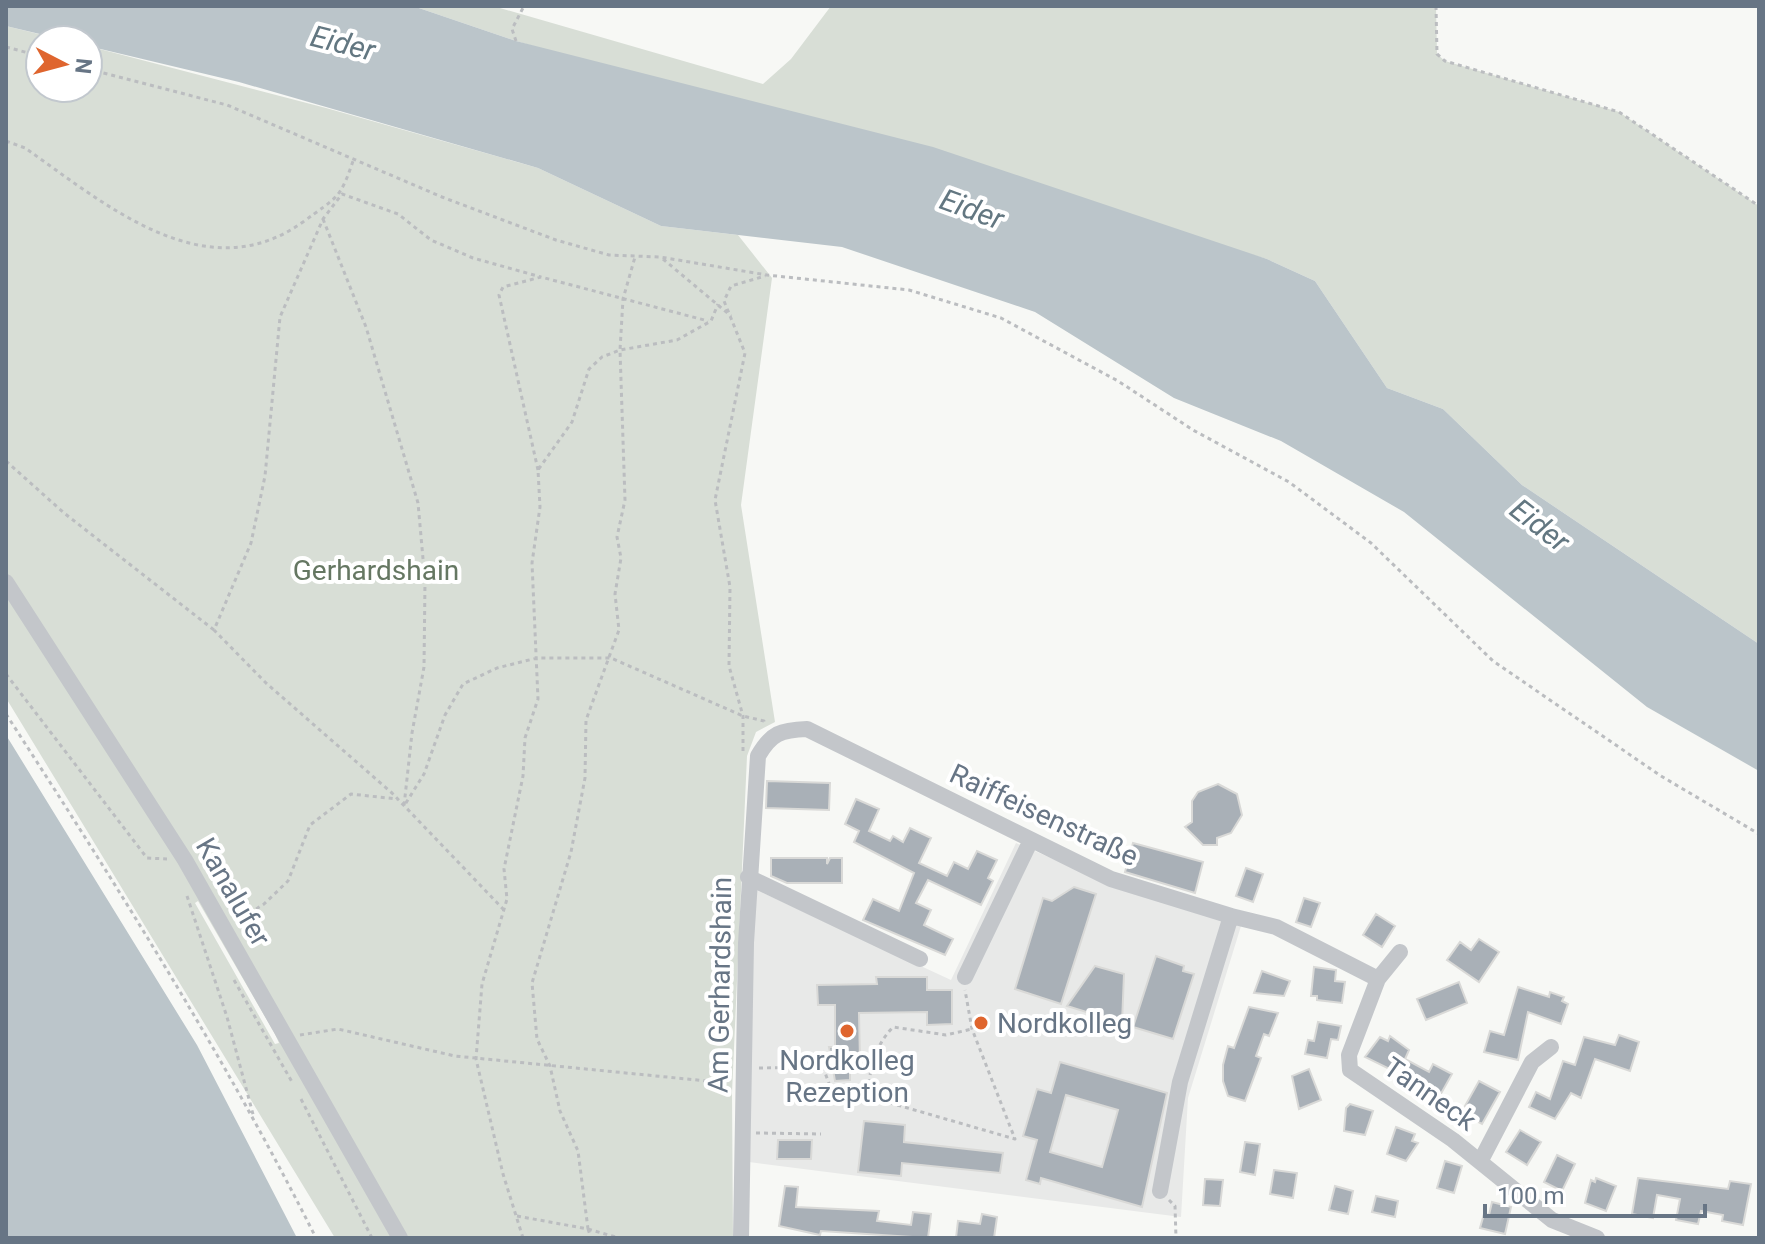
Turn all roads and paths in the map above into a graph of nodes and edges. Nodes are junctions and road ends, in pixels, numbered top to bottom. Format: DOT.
graph roads {
  1 [pos="524,6"];
  2 [pos="1436,6"];
  3 [pos="516,41"];
  4 [pos="104,73"];
  5 [pos="6,141"];
  6 [pos="354,157"];
  7 [pos="342,194"];
  8 [pos="1759,206"];
  9 [pos="323,219"];
  10 [pos="636,256"];
  11 [pos="660,257"];
  12 [pos="767,275"];
  13 [pos="541,277"];
  14 [pos="623,299"];
  15 [pos="718,304"];
  16 [pos="733,318"];
  17 [pos="711,321"];
  18 [pos="620,350"];
  19 [pos="6,461"];
  20 [pos="538,470"];
  21 [pos="6,582"];
  22 [pos="214,630"];
  23 [pos="537,658"];
  24 [pos="611,658"];
  25 [pos="6,674"];
  26 [pos="6,714"];
  27 [pos="743,716"];
  28 [pos="769,736"];
  29 [pos="743,764"];
  30 [pos="397,799"];
  31 [pos="404,806"];
  32 [pos="1759,834"];
  33 [pos="1031,840"];
  34 [pos="185,860"];
  35 [pos="748,877"];
  36 [pos="504,910"];
  37 [pos="1231,916"];
  38 [pos="230,926"];
  39 [pos="210,937"];
  40 [pos="1400,952"];
  41 [pos="920,959"];
  42 [pos="232,977"];
  43 [pos="965,977"];
  44 [pos="1378,979"];
  45 [pos="972,1029"];
  46 [pos="285,1037"];
  47 [pos="1551,1047"];
  48 [pos="728,1054"];
  49 [pos="476,1059"];
  50 [pos="550,1066"];
  51 [pos="738,1079"];
  52 [pos="293,1083"];
  53 [pos="300,1096"];
  54 [pos="867,1099"];
  55 [pos="753,1120"];
  56 [pos="255,1125"];
  57 [pos="821,1134"];
  58 [pos="1480,1162"];
  59 [pos="1160,1191"];
  60 [pos="517,1216"];
  61 [pos="588,1229"];
  62 [pos="316,1238"];
  63 [pos="372,1238"];
  64 [pos="400,1238"];
  65 [pos="523,1238"];
  66 [pos="591,1238"];
  67 [pos="619,1238"];
  68 [pos="741,1238"];
  69 [pos="1176,1238"];
  70 [pos="1597,1238"];
  1 -- 3 [label="path"];
  2 -- 8 [label="path"];
  4 -- 6 [label="path"];
  5 -- 7 [label="path"];
  6 -- 7 [label="path"];
  6 -- 10 [label="path"];
  7 -- 9 [label="path"];
  7 -- 13 [label="path"];
  9 -- 22 [label="path"];
  9 -- 31 [label="path"];
  10 -- 11 [label="path"];
  10 -- 14 [label="path"];
  11 -- 12 [label="path"];
  11 -- 15 [label="path"];
  12 -- 16 [label="path"];
  12 -- 32 [label="path"];
  13 -- 14 [label="path"];
  13 -- 20 [label="path"];
  14 -- 17 [label="path"];
  14 -- 18 [label="path"];
  15 -- 16 [label="path"];
  15 -- 17 [label="path"];
  16 -- 27 [label="path"];
  17 -- 18 [label="path"];
  18 -- 20 [label="path"];
  18 -- 24 [label="path"];
  19 -- 22 [label="path"];
  20 -- 23 [label="path"];
  21 -- 34 [label="street, Kanalufer"];
  22 -- 30 [label="path"];
  23 -- 24 [label="path"];
  23 -- 31 [label="path"];
  23 -- 36 [label="path"];
  24 -- 27 [label="path"];
  24 -- 50 [label="path"];
  25 -- 34 [label="path"];
  26 -- 56 [label="path"];
  27 -- 28 [label="path"];
  27 -- 29 [label="path"];
  28 -- 33 [label="street, Raiffeisenstraße"];
  28 -- 35 [label="street, Am Gerhardshain"];
  30 -- 31 [label="path"];
  30 -- 38 [label="path"];
  31 -- 36 [label="path"];
  33 -- 37 [label="street, Raiffeisenstraße"];
  33 -- 43 [label="street"];
  34 -- 46 [label="street, Kanalufer"];
  35 -- 41 [label="street"];
  35 -- 51 [label="street, Am Gerhardshain"];
  36 -- 49 [label="path"];
  37 -- 44 [label="street"];
  37 -- 59 [label="street"];
  39 -- 56 [label="path"];
  40 -- 44 [label="street, Tanneck"];
  42 -- 52 [label="path"];
  43 -- 45 [label="path"];
  44 -- 58 [label="street, Tanneck"];
  45 -- 54 [label="path"];
  45 -- 54 [label="path"];
  46 -- 49 [label="path"];
  46 -- 64 [label="street, Kanalufer"];
  47 -- 58 [label="street, Tanneck"];
  48 -- 51 [label="path"];
  49 -- 50 [label="path"];
  49 -- 60 [label="path"];
  50 -- 51 [label="path"];
  50 -- 61 [label="path"];
  51 -- 54 [label="path"];
  51 -- 68 [label="street, Am Gerhardshain"];
  53 -- 63 [label="path"];
  55 -- 57 [label="path"];
  56 -- 62 [label="path"];
  58 -- 70 [label="street, Tanneck"];
  59 -- 69 [label="path"];
  60 -- 61 [label="path"];
  60 -- 65 [label="path"];
  61 -- 66 [label="path"];
  61 -- 67 [label="path"];
}
